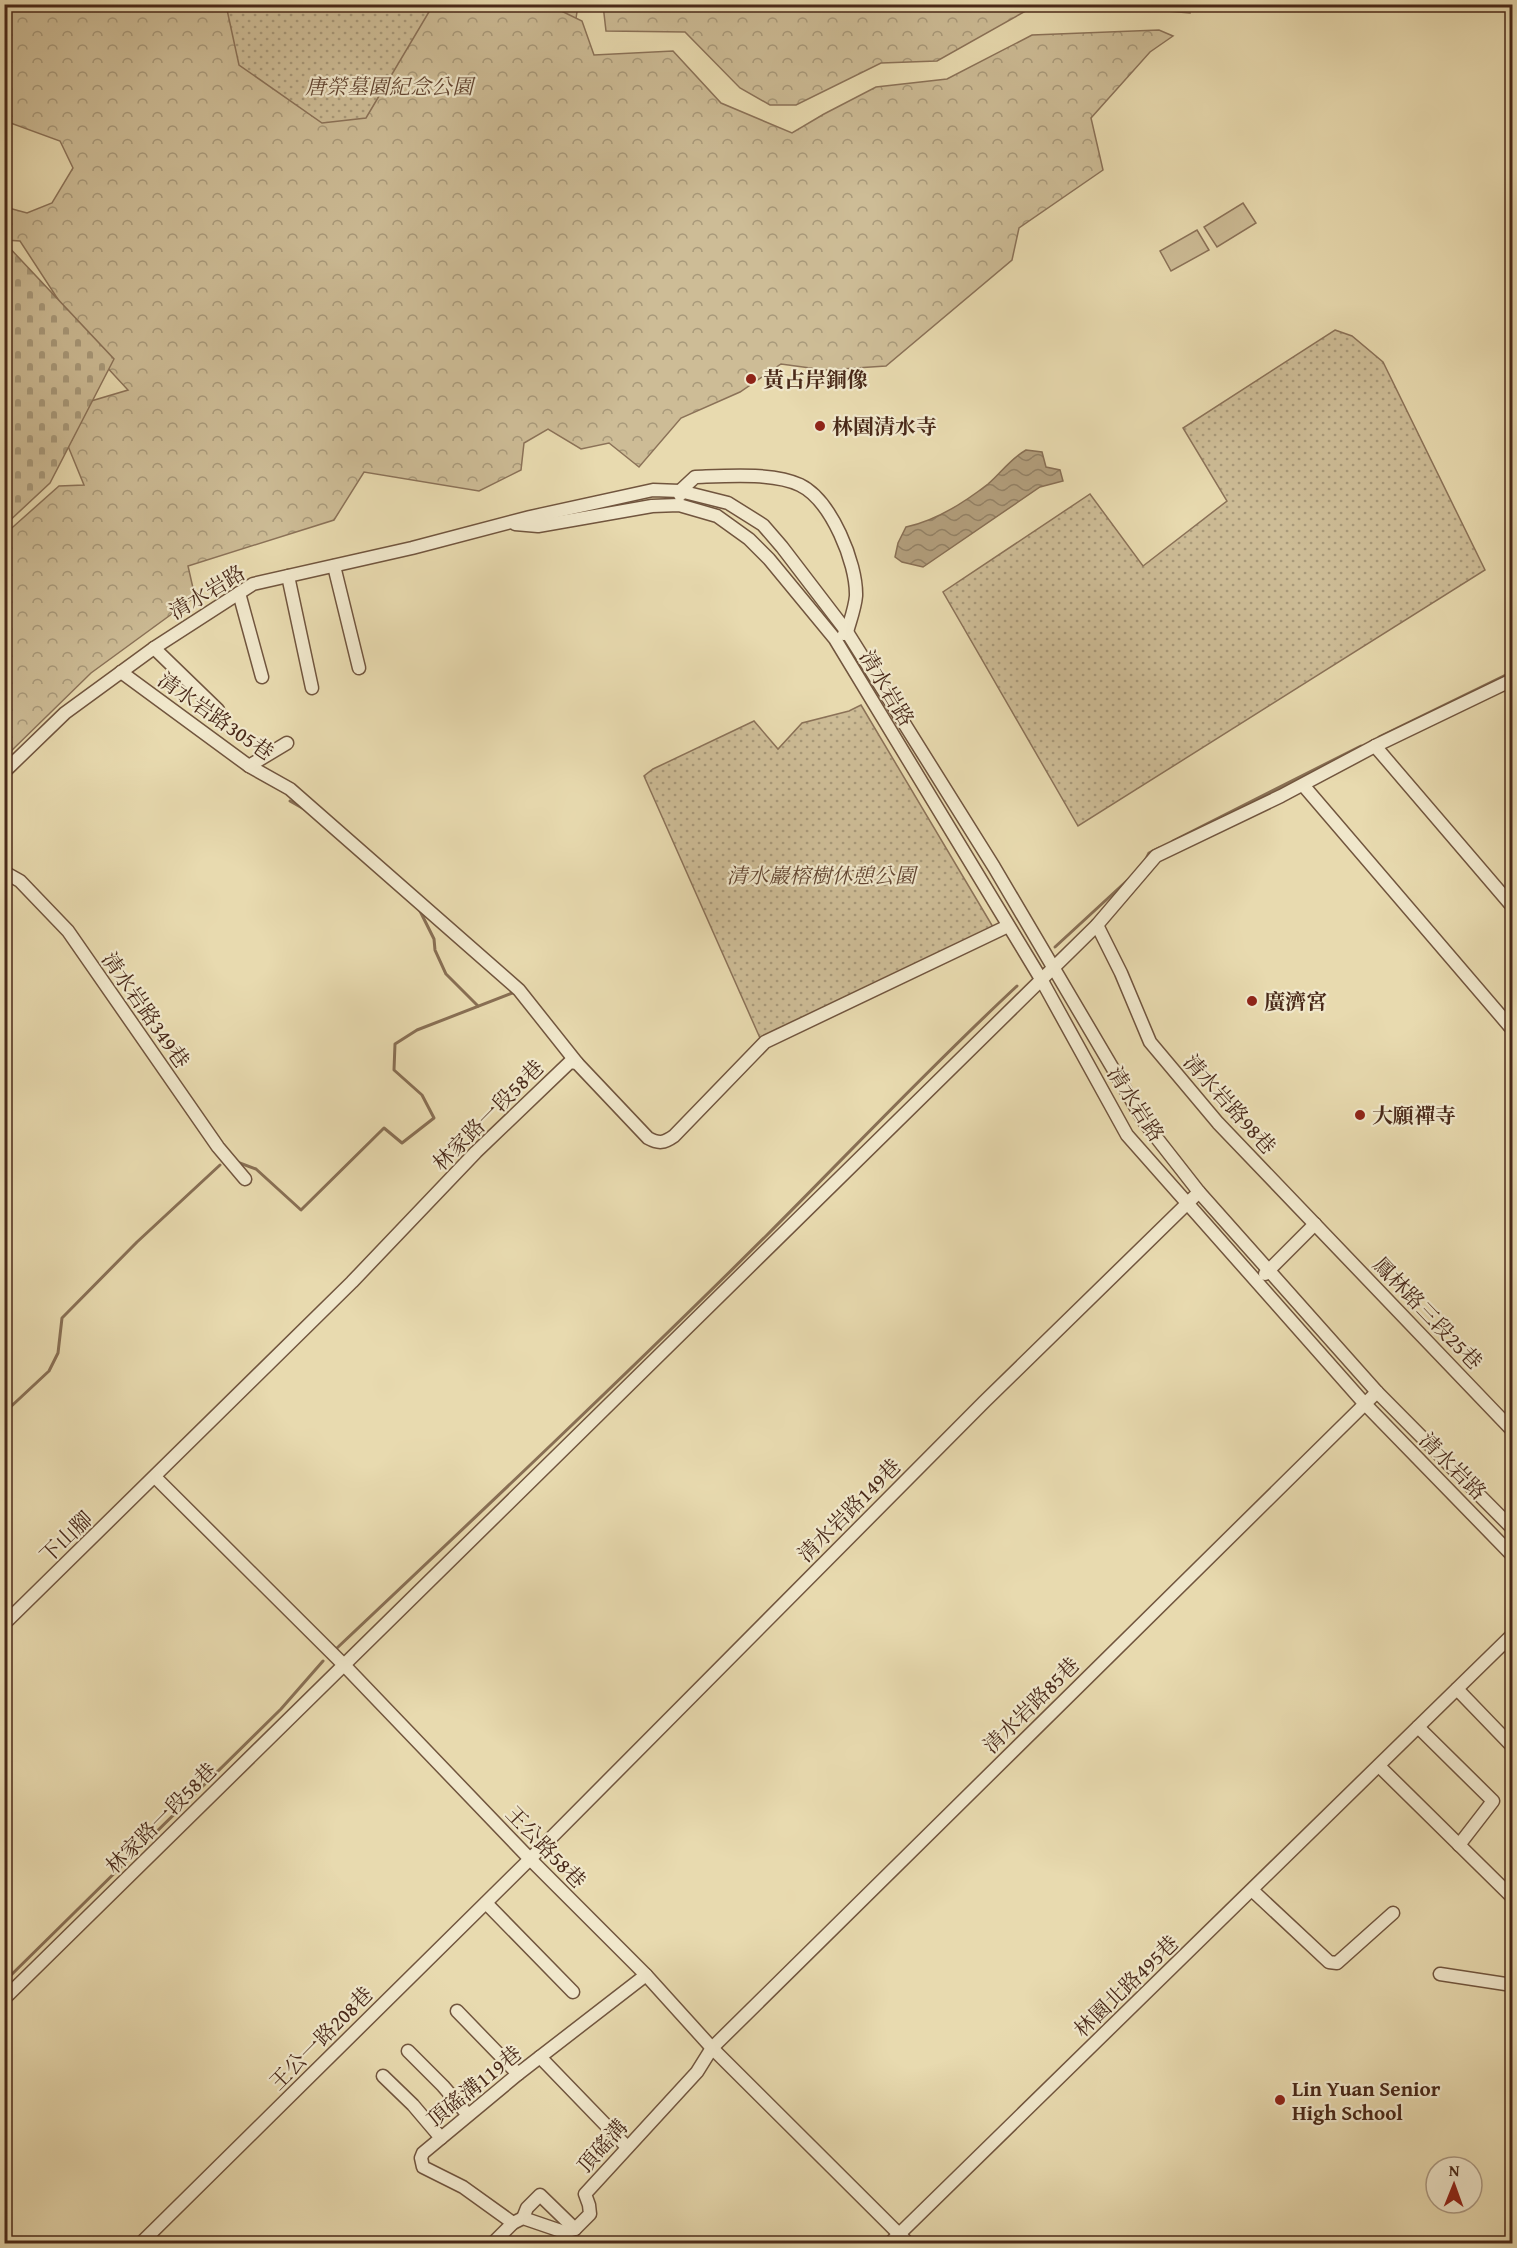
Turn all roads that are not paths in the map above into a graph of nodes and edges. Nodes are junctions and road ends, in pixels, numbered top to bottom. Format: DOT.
graph roads {
  1 [pos="681,491"];
  2 [pos="679,505"];
  3 [pos="508,524"];
  4 [pos="334,566"];
  5 [pos="288,576"];
  6 [pos="239,593"];
  7 [pos="847,632"];
  8 [pos="835,639"];
  9 [pos="154,648"];
  10 [pos="359,668"];
  11 [pos="121,672"];
  12 [pos="262,677"];
  13 [pos="1512,680"];
  14 [pos="312,688"];
  15 [pos="219,710"];
  16 [pos="287,742"];
  17 [pos="1375,746"];
  18 [pos="249,766"];
  19 [pos="4,772"];
  20 [pos="1303,785"];
  21 [pos="4,872"];
  22 [pos="1512,906"];
  23 [pos="1097,925"];
  24 [pos="1008,926"];
  25 [pos="1054,966"];
  26 [pos="1041,979"];
  27 [pos="1512,1029"];
  28 [pos="577,1063"];
  29 [pos="245,1179"];
  30 [pos="1199,1192"];
  31 [pos="1186,1204"];
  32 [pos="1315,1224"];
  33 [pos="1269,1270"];
  34 [pos="1257,1282"];
  35 [pos="1377,1392"];
  36 [pos="1364,1403"];
  37 [pos="1512,1430"];
  38 [pos="155,1477"];
  39 [pos="1512,1528"];
  40 [pos="1512,1555"];
  41 [pos="4,1624"];
  42 [pos="1512,1635"];
  43 [pos="344,1665"];
  44 [pos="1458,1689"];
  45 [pos="1418,1727"];
  46 [pos="1512,1746"];
  47 [pos="1379,1766"];
  48 [pos="1459,1845"];
  49 [pos="530,1859"];
  50 [pos="1252,1890"];
  51 [pos="1512,1897"];
  52 [pos="486,1903"];
  53 [pos="1393,1913"];
  54 [pos="1440,1974"];
  55 [pos="645,1975"];
  56 [pos="1512,1985"];
  57 [pos="573,1992"];
  58 [pos="4,1999"];
  59 [pos="457,2011"];
  60 [pos="712,2048"];
  61 [pos="408,2051"];
  62 [pos="540,2057"];
  63 [pos="518,2074"];
  64 [pos="382,2076"];
  65 [pos="468,2115"];
  66 [pos="441,2138"];
  67 [pos="627,2147"];
  68 [pos="518,2221"];
  69 [pos="575,2229"];
  70 [pos="898,2234"];
  71 [pos="140,2244"];
  72 [pos="492,2244"];
  73 [pos="888,2244"];
  74 [pos="909,2244"];
  1 -- 2 [label="street"];
  1 -- 3 [label="street, 清水岩路"];
  1 -- 7 [label="street, 清水岩路"];
  1 -- 7 [label="street, 清水岩路"];
  2 -- 3 [label="street, 清水岩路"];
  2 -- 8 [label="street, 清水岩路"];
  3 -- 4 [label="street, 清水岩路"];
  4 -- 5 [label="street, 清水岩路"];
  4 -- 10 [label="street"];
  5 -- 6 [label="street, 清水岩路"];
  5 -- 14 [label="street"];
  6 -- 9 [label="street, 清水岩路"];
  6 -- 12 [label="street"];
  7 -- 8 [label="street, 清水岩路"];
  7 -- 25 [label="street, 清水岩路"];
  8 -- 24 [label="street, 清水岩路"];
  9 -- 11 [label="street, 清水岩路"];
  9 -- 15 [label="street"];
  11 -- 18 [label="street, 清水岩路305巷"];
  11 -- 19 [label="street, 清水岩路"];
  13 -- 17 [label="street, 林家路一段58巷"];
  16 -- 18 [label="street"];
  17 -- 20 [label="street, 林家路一段58巷"];
  17 -- 22 [label="street"];
  18 -- 28 [label="street, 清水岩路305巷"];
  20 -- 23 [label="street, 林家路一段58巷"];
  20 -- 27 [label="street"];
  21 -- 29 [label="street, 清水岩路349巷"];
  23 -- 25 [label="street, 林家路一段58巷"];
  23 -- 32 [label="street, 清水岩路98巷"];
  24 -- 26 [label="street, 清水岩路"];
  24 -- 28 [label="street, 林家路一段58巷"];
  25 -- 26 [label="street, 林家路一段58巷"];
  25 -- 30 [label="street, 清水岩路"];
  26 -- 31 [label="street, 清水岩路"];
  26 -- 43 [label="street, 林家路一段58巷"];
  28 -- 38 [label="street, 林家路一段58巷"];
  30 -- 31 [label="street, 清水岩路149巷"];
  30 -- 33 [label="street, 清水岩路"];
  31 -- 34 [label="street, 清水岩路"];
  31 -- 49 [label="street, 清水岩路149巷"];
  32 -- 33 [label="street"];
  32 -- 37 [label="street, 鳳林路三段25巷"];
  33 -- 34 [label="street"];
  33 -- 35 [label="street, 清水岩路"];
  34 -- 36 [label="street, 清水岩路"];
  35 -- 36 [label="street, 清水岩路85巷"];
  35 -- 39 [label="street, 清水岩路"];
  36 -- 40 [label="street, 清水岩路"];
  36 -- 60 [label="street, 清水岩路85巷"];
  38 -- 41 [label="street, 下山腳"];
  38 -- 43 [label="street, 王公路58巷"];
  42 -- 44 [label="street, 林園北路495巷"];
  43 -- 49 [label="street, 王公路58巷"];
  43 -- 58 [label="street, 林家路一段58巷"];
  44 -- 45 [label="street, 林園北路495巷"];
  44 -- 46 [label="street"];
  45 -- 47 [label="street, 林園北路495巷"];
  45 -- 48 [label="street"];
  47 -- 48 [label="street"];
  47 -- 50 [label="street, 林園北路495巷"];
  48 -- 51 [label="street"];
  49 -- 52 [label="street, 王公一路208巷"];
  49 -- 55 [label="street, 王公路58巷"];
  50 -- 53 [label="street"];
  50 -- 70 [label="street, 林園北路495巷"];
  52 -- 57 [label="street"];
  52 -- 71 [label="street, 王公一路208巷"];
  54 -- 56 [label="street"];
  55 -- 60 [label="street, 王公路58巷"];
  55 -- 62 [label="street, 頂磘溝119巷"];
  59 -- 63 [label="street"];
  60 -- 67 [label="street, 頂磘溝"];
  60 -- 70 [label="street, 王公路58巷"];
  61 -- 65 [label="street"];
  62 -- 63 [label="street, 頂磘溝119巷"];
  62 -- 67 [label="street"];
  63 -- 65 [label="street, 頂磘溝119巷"];
  64 -- 66 [label="street"];
  65 -- 66 [label="street, 頂磘溝119巷"];
  66 -- 68 [label="street, 頂磘溝119巷"];
  67 -- 69 [label="street, 頂磘溝"];
  68 -- 69 [label="street"];
  68 -- 69 [label="street"];
  68 -- 72 [label="street"];
  70 -- 73 [label="street, 林園北路495巷"];
  70 -- 74 [label="street, 王公路58巷"];
}
